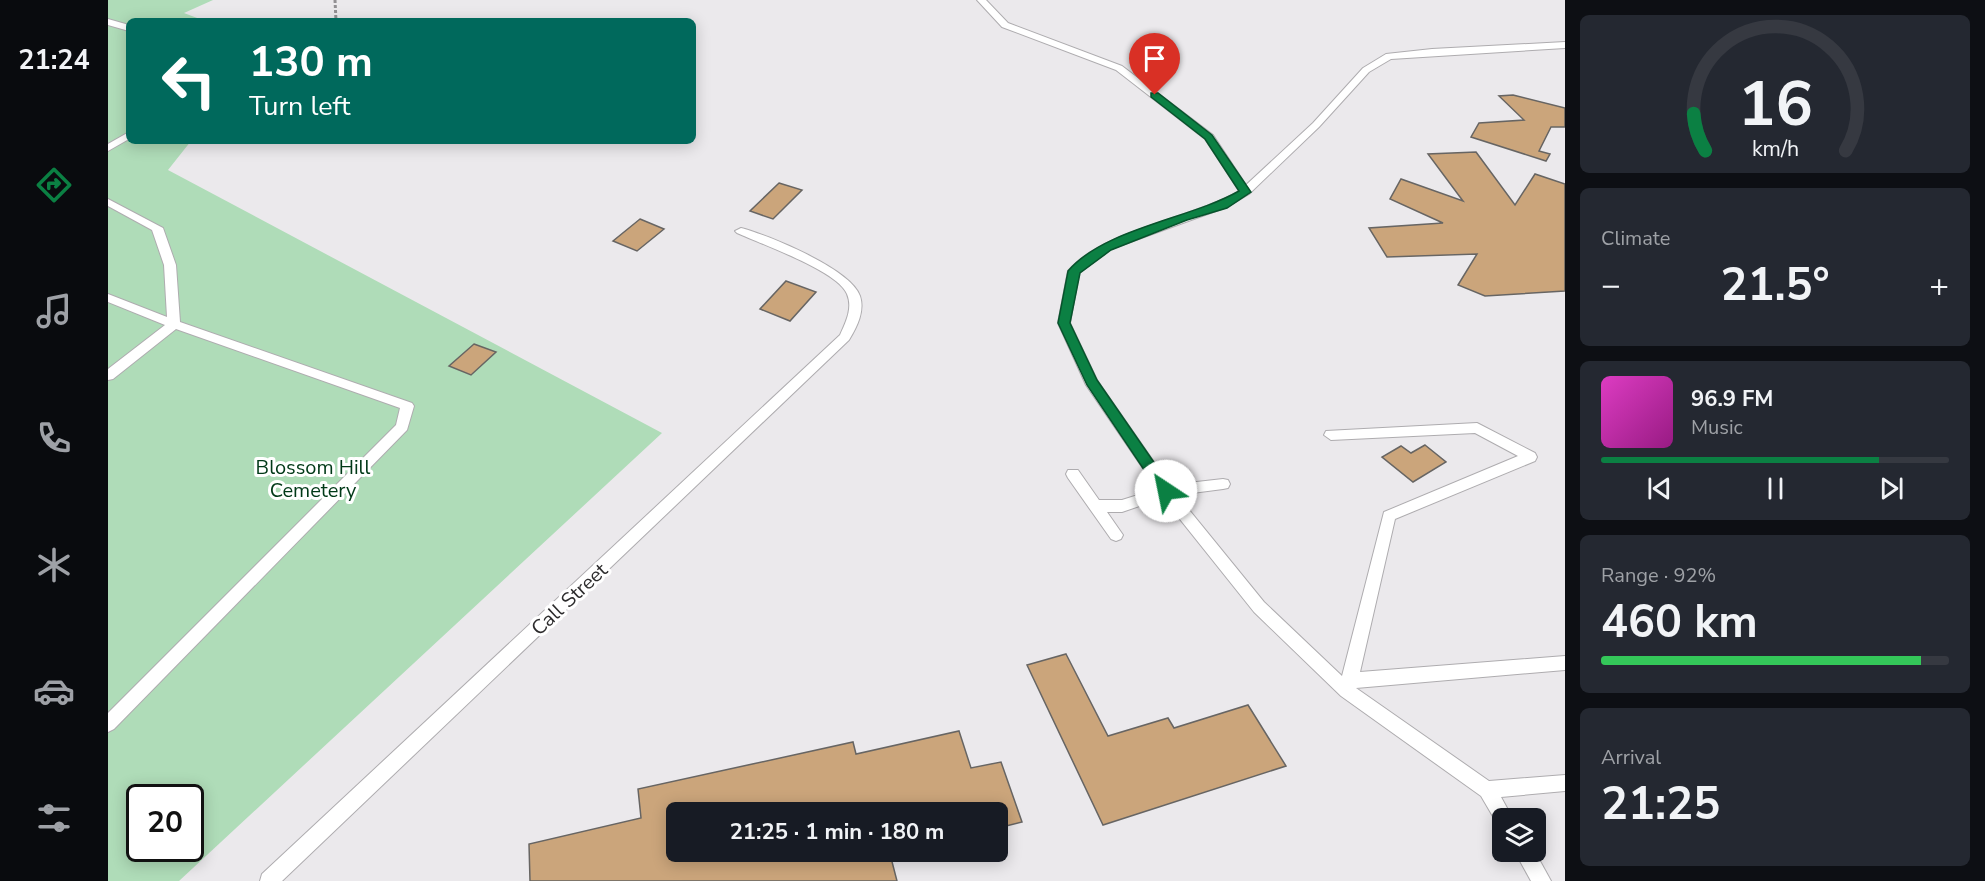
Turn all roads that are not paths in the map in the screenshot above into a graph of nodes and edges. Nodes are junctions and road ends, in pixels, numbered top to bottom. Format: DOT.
graph roads {
  1 [pos="981,0"];
  2 [pos="108,22"];
  3 [pos="126,27"];
  4 [pos="1565,45"];
  5 [pos="126,137"];
  6 [pos="108,148"];
  7 [pos="1245,192"];
  8 [pos="108,202"];
  9 [pos="741,231"];
  10 [pos="108,298"];
  11 [pos="174,324"];
  12 [pos="108,376"];
  13 [pos="1331,435"];
  14 [pos="1073,474"];
  15 [pos="1223,484"];
  16 [pos="1166,491"];
  17 [pos="1095,506"];
  18 [pos="1116,535"];
  19 [pos="1565,663"];
  20 [pos="1348,686"];
  21 [pos="108,724"];
  22 [pos="1565,783"];
  23 [pos="1487,790"];
  24 [pos="1498,808"];
  25 [pos="1530,862"];
  26 [pos="269,881"];
  27 [pos="1542,881"];
  1 -- 7 [label="lane"];
  2 -- 3 [label="lane"];
  4 -- 7 [label="lane"];
  5 -- 6 [label="lane"];
  7 -- 16 [label="lane"];
  8 -- 11 [label="lane"];
  9 -- 26 [label="lane, Call Street"];
  10 -- 11 [label="lane"];
  11 -- 12 [label="lane"];
  11 -- 21 [label="lane"];
  13 -- 20 [label="lane"];
  14 -- 17 [label="lane"];
  15 -- 16 [label="lane"];
  16 -- 17 [label="lane"];
  16 -- 20 [label="lane"];
  17 -- 18 [label="lane"];
  19 -- 20 [label="lane"];
  20 -- 23 [label="lane"];
  22 -- 23 [label="lane"];
  23 -- 24 [label="lane"];
  25 -- 27 [label="lane"];
}
